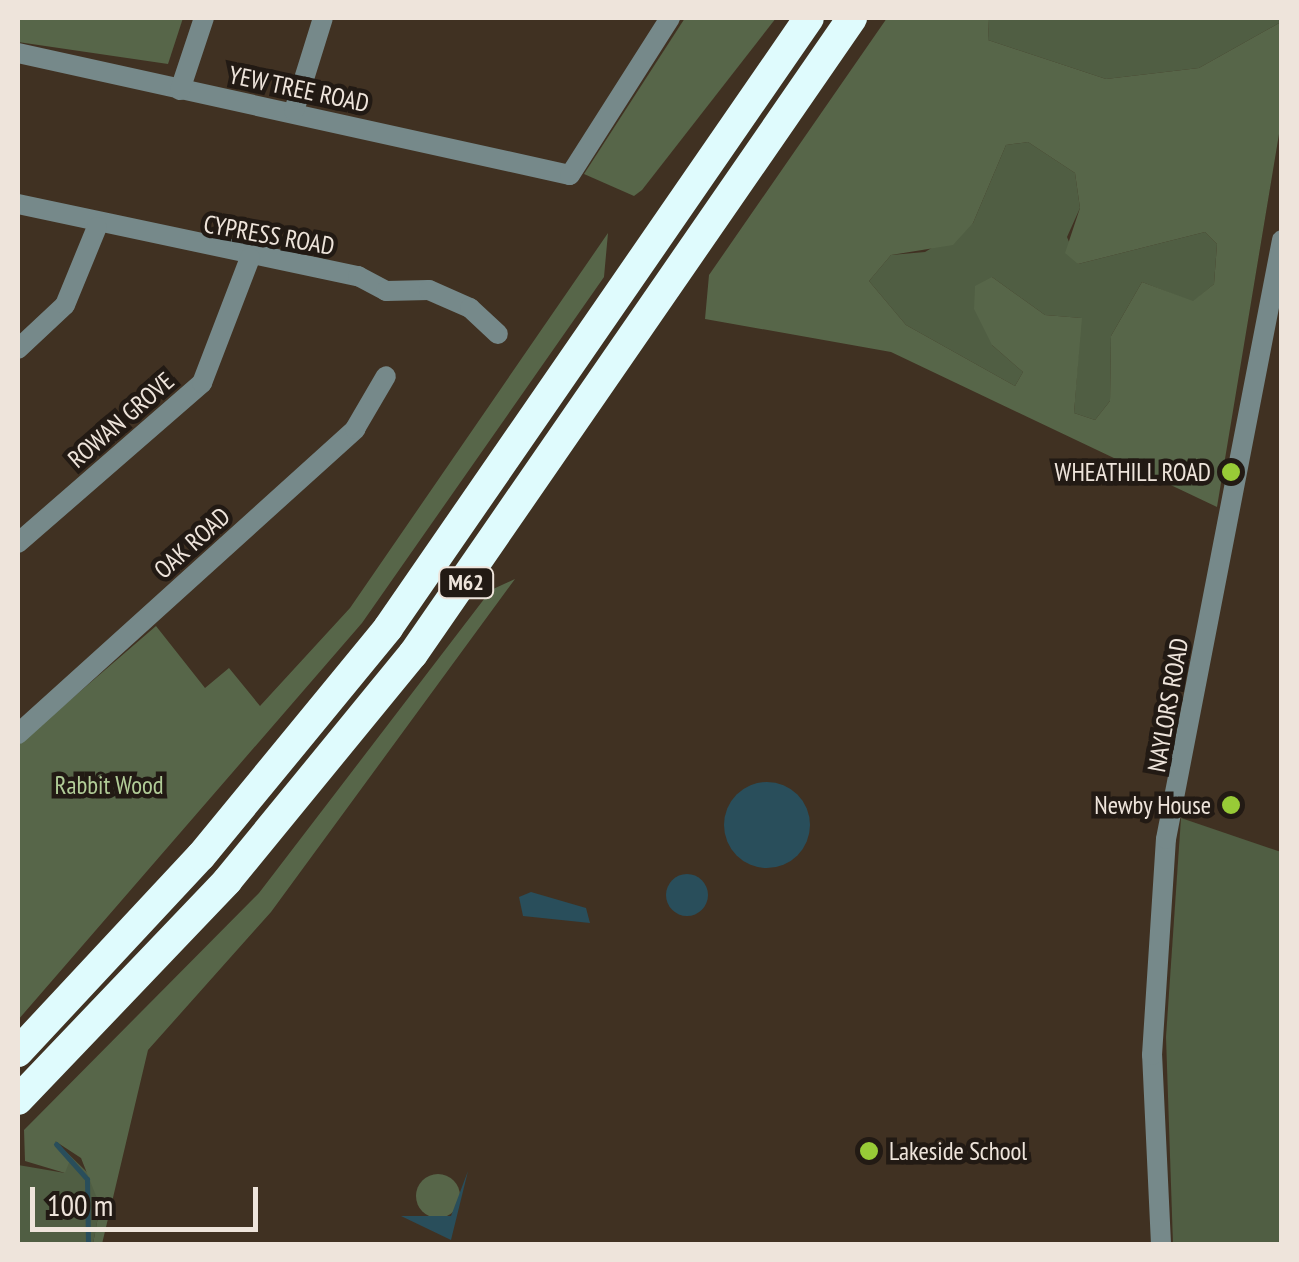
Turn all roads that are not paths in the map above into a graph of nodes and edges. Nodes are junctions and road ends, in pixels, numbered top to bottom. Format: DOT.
graph roads {
  1 [pos="204,18"];
  2 [pos="323,18"];
  3 [pos="670,18"];
  4 [pos="809,18"];
  5 [pos="852,18"];
  6 [pos="18,54"];
  7 [pos="180,90"];
  8 [pos="294,112"];
  9 [pos="18,204"];
  10 [pos="97,227"];
  11 [pos="1282,240"];
  12 [pos="250,258"];
  13 [pos="498,334"];
  14 [pos="18,349"];
  15 [pos="386,376"];
  16 [pos="18,543"];
  17 [pos="18,734"];
  18 [pos="18,1052"];
  19 [pos="18,1100"];
  20 [pos="1161,1244"];
  1 -- 7 [label="street"];
  2 -- 8 [label="street"];
  3 -- 8 [label="street, YEW TREE ROAD"];
  4 -- 18 [label="highway, M62"];
  5 -- 19 [label="highway, M62"];
  6 -- 7 [label="street, YEW TREE ROAD"];
  7 -- 8 [label="street, YEW TREE ROAD"];
  9 -- 10 [label="street, CYPRESS ROAD"];
  10 -- 12 [label="street, CYPRESS ROAD"];
  10 -- 14 [label="street"];
  11 -- 20 [label="street, NAYLORS ROAD"];
  12 -- 13 [label="street, CYPRESS ROAD"];
  12 -- 16 [label="street, ROWAN GROVE"];
  15 -- 17 [label="street, OAK ROAD"];
}
